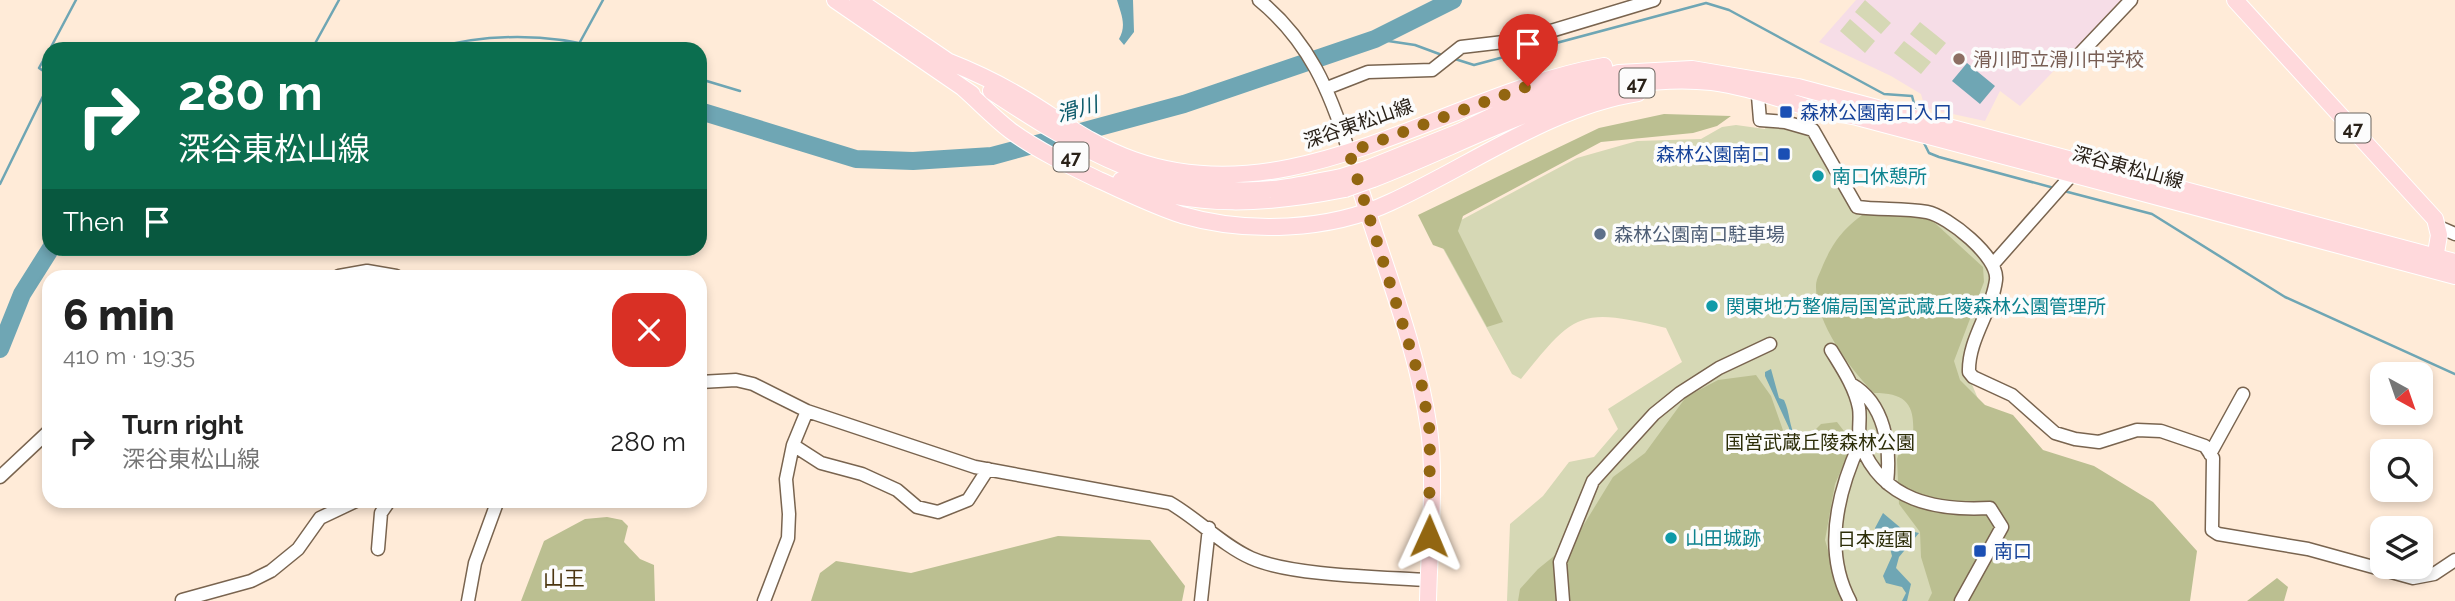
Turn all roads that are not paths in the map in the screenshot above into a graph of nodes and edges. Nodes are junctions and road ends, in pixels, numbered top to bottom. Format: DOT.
graph roads {
  1 [pos="835,0"];
  2 [pos="858,0"];
  3 [pos="1259,0"];
  4 [pos="1654,0"];
  5 [pos="2131,0"];
  6 [pos="2235,0"];
  7 [pos="2076,58"];
  8 [pos="947,61"];
  9 [pos="1325,83"];
  10 [pos="1798,87"];
  11 [pos="963,88"];
  12 [pos="1758,96"];
  13 [pos="1800,105"];
  14 [pos="1919,127"];
  15 [pos="1349,152"];
  16 [pos="1371,173"];
  17 [pos="2068,180"];
  18 [pos="1343,183"];
  19 [pos="1367,212"];
  20 [pos="2439,227"];
  21 [pos="2455,234"];
  22 [pos="2455,262"];
  23 [pos="1994,263"];
  24 [pos="2434,263"];
  25 [pos="2455,276"];
  26 [pos="1769,344"];
  27 [pos="1831,350"];
  28 [pos="707,382"];
  29 [pos="1851,384"];
  30 [pos="2244,394"];
  31 [pos="807,411"];
  32 [pos="42,438"];
  33 [pos="1860,443"];
  34 [pos="793,445"];
  35 [pos="2210,454"];
  36 [pos="988,469"];
  37 [pos="0,477"];
  38 [pos="1887,483"];
  39 [pos="341,508"];
  40 [pos="384,508"];
  41 [pos="495,508"];
  42 [pos="1209,528"];
  43 [pos="378,549"];
  44 [pos="2455,559"];
  45 [pos="1429,580"];
  46 [pos="1848,599"];
  47 [pos="182,600"];
  48 [pos="468,601"];
  49 [pos="764,601"];
  50 [pos="1201,601"];
  51 [pos="1428,601"];
  52 [pos="1563,601"];
  53 [pos="1961,601"];
  1 -- 11 [label="main road, 深谷東松山線 / 47"];
  2 -- 8 [label="main road, 深谷東松山線 / 47"];
  3 -- 9 [label="street"];
  4 -- 9 [label="street"];
  5 -- 7 [label="street"];
  6 -- 20 [label="main road, 47"];
  8 -- 15 [label="main road, 深谷東松山線 / 47"];
  8 -- 18 [label="main road, 深谷東松山線 / 47"];
  9 -- 15 [label="street"];
  10 -- 14 [label="main road, 深谷東松山線 / 47"];
  10 -- 15 [label="main road, 深谷東松山線 / 47"];
  10 -- 16 [label="main road, 深谷東松山線 / 47"];
  11 -- 18 [label="main road, 深谷東松山線 / 47"];
  11 -- 19 [label="main road, 深谷東松山線 / 47"];
  12 -- 13 [label="main road, 深谷東松山線 / 47"];
  12 -- 19 [label="main road, 深谷東松山線 / 47"];
  12 -- 23 [label="street"];
  13 -- 14 [label="main road, 深谷東松山線 / 47"];
  13 -- 16 [label="main road, 深谷東松山線 / 47"];
  14 -- 17 [label="main road, 深谷東松山線 / 47"];
  15 -- 19 [label="main road"];
  16 -- 18 [label="main road, 深谷東松山線 / 47, bridge"];
  17 -- 23 [label="street"];
  17 -- 24 [label="main road, 深谷東松山線 / 47"];
  19 -- 45 [label="main road"];
  20 -- 21 [label="street"];
  20 -- 24 [label="main road"];
  22 -- 24 [label="main road"];
  23 -- 35 [label="street"];
  24 -- 25 [label="main road"];
  26 -- 52 [label="street"];
  27 -- 29 [label="street"];
  28 -- 31 [label="street"];
  29 -- 33 [label="street"];
  29 -- 38 [label="street"];
  30 -- 35 [label="street"];
  31 -- 34 [label="street"];
  31 -- 36 [label="street"];
  32 -- 37 [label="street"];
  33 -- 38 [label="street"];
  33 -- 46 [label="street"];
  34 -- 36 [label="street"];
  34 -- 49 [label="street"];
  35 -- 44 [label="street"];
  36 -- 42 [label="street"];
  38 -- 53 [label="street"];
  39 -- 47 [label="street"];
  40 -- 43 [label="street"];
  41 -- 48 [label="street"];
  42 -- 45 [label="street"];
  42 -- 50 [label="street"];
  45 -- 51 [label="main road"];
}
